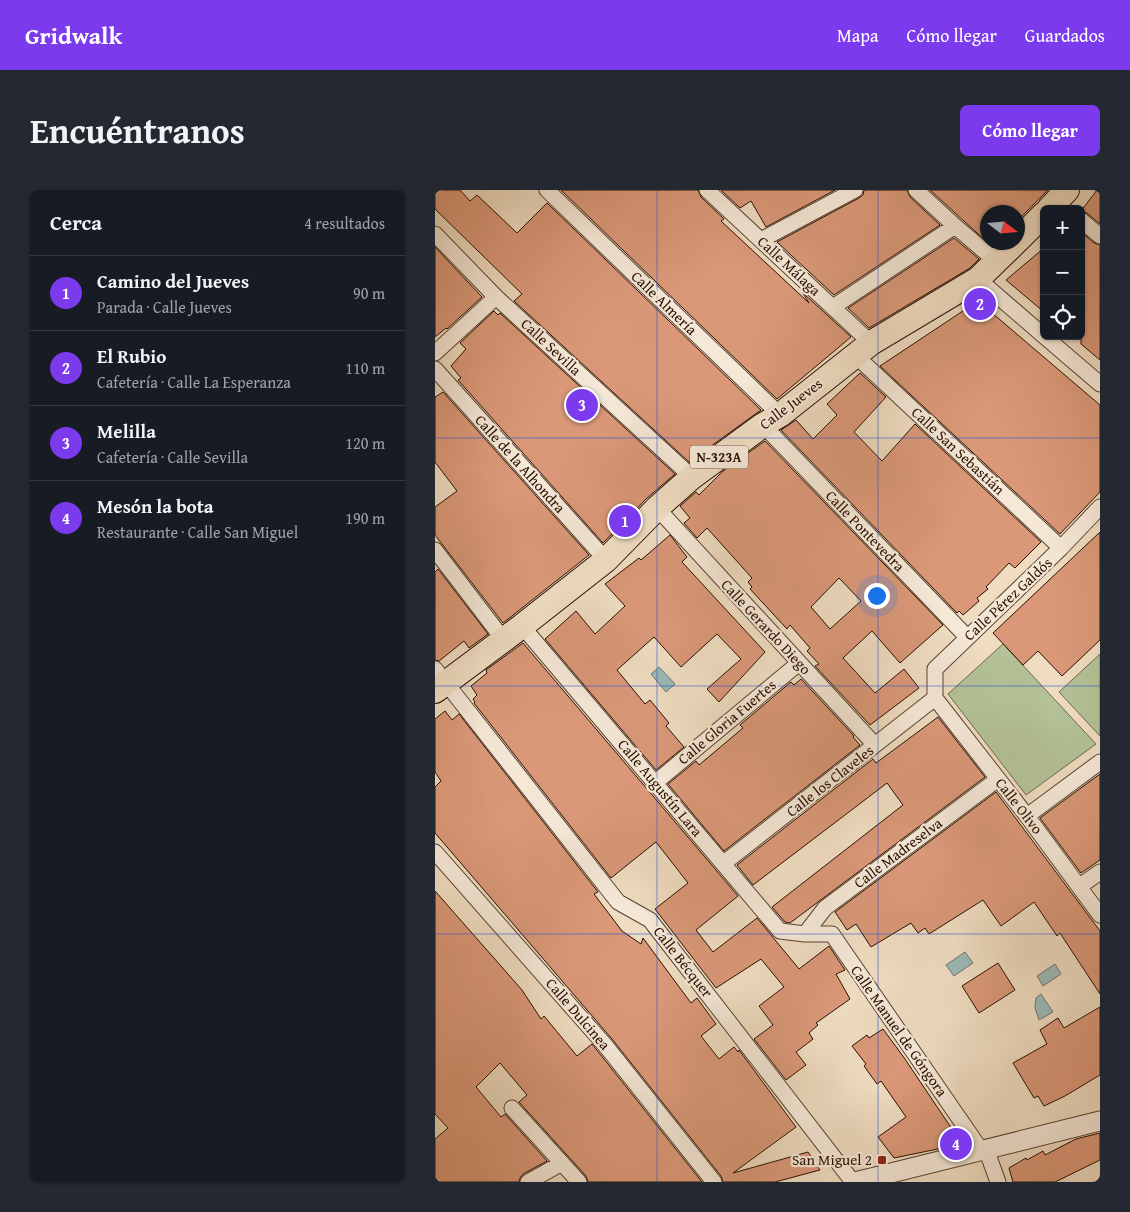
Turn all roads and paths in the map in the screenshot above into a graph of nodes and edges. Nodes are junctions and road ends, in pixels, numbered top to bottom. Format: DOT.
graph roads {
  1 [pos="547,190"];
  2 [pos="707,190"];
  3 [pos="855,190"];
  4 [pos="916,190"];
  5 [pos="1057,204"];
  6 [pos="1085,223"];
  7 [pos="955,226"];
  8 [pos="435,234"];
  9 [pos="1025,234"];
  10 [pos="1100,236"];
  11 [pos="761,240"];
  12 [pos="1009,250"];
  13 [pos="997,262"];
  14 [pos="978,279"];
  15 [pos="496,297"];
  16 [pos="833,307"];
  17 [pos="1040,333"];
  18 [pos="1049,340"];
  19 [pos="863,349"];
  20 [pos="435,353"];
  21 [pos="435,369"];
  22 [pos="1100,384"];
  23 [pos="771,420"];
  24 [pos="691,478"];
  25 [pos="1100,507"];
  26 [pos="657,508"];
  27 [pos="1061,548"];
  28 [pos="435,550"];
  29 [pos="606,560"];
  30 [pos="522,626"];
  31 [pos="967,637"];
  32 [pos="503,639"];
  33 [pos="799,662"];
  34 [pos="439,681"];
  35 [pos="935,698"];
  36 [pos="875,745"];
  37 [pos="1100,762"];
  38 [pos="998,779"];
  39 [pos="656,782"];
  40 [pos="1027,816"];
  41 [pos="435,852"];
  42 [pos="724,863"];
  43 [pos="1100,872"];
  44 [pos="1080,886"];
  45 [pos="1100,915"];
  46 [pos="805,934"];
  47 [pos="513,1108"];
  48 [pos="1100,1120"];
  49 [pos="983,1150"];
  50 [pos="562,1163"];
  51 [pos="528,1182"];
  52 [pos="579,1182"];
  53 [pos="714,1182"];
  54 [pos="854,1182"];
  55 [pos="998,1182"];
  1 -- 23 [label="street, Calle Almería"];
  2 -- 11 [label="street, Calle Málaga"];
  3 -- 11 [label="street"];
  4 -- 7 [label="street"];
  5 -- 9 [label="main road, Calle Jueves / N-323A"];
  6 -- 10 [label="street"];
  7 -- 13 [label="street"];
  7 -- 16 [label="street"];
  8 -- 15 [label="street, Calle Sevilla"];
  11 -- 16 [label="street, Calle Málaga"];
  12 -- 13 [label="main road, Calle Jueves / N-323A"];
  13 -- 14 [label="main road, Calle Jueves / N-323A"];
  14 -- 17 [label="street"];
  14 -- 19 [label="main road, Calle Jueves / N-323A"];
  15 -- 20 [label="street"];
  15 -- 24 [label="street, Calle Sevilla"];
  16 -- 19 [label="street, Calle Málaga"];
  18 -- 22 [label="street"];
  19 -- 23 [label="main road, Calle Jueves / N-323A"];
  19 -- 27 [label="street, Calle San Sebastián"];
  21 -- 29 [label="street, Calle de la Alhondra"];
  23 -- 24 [label="main road, Calle Jueves / N-323A"];
  23 -- 31 [label="street, Calle Pontevedra"];
  24 -- 26 [label="main road, Calle Jueves / N-323A"];
  25 -- 27 [label="street, Calle Pérez Galdós"];
  26 -- 29 [label="main road, Calle Jueves / N-323A"];
  26 -- 33 [label="street, Calle Gerardo Diego"];
  27 -- 31 [label="street, Calle Pérez Galdós"];
  28 -- 32 [label="street"];
  29 -- 30 [label="main road, Calle Jueves / N-323A"];
  30 -- 32 [label="main road, Calle Jueves / N-323A"];
  30 -- 39 [label="street, Calle Augustín Lara"];
  31 -- 35 [label="street, Calle Pérez Galdós"];
  32 -- 34 [label="main road, Calle Jueves / N-323A"];
  33 -- 36 [label="street, Calle Gerardo Diego"];
  33 -- 39 [label="street, Calle Gloria Fuertes"];
  34 -- 54 [label="street, Calle Bécquer"];
  35 -- 36 [label="street, Calle los Claveles"];
  35 -- 38 [label="street, Calle Olivo"];
  36 -- 42 [label="street, Calle los Claveles"];
  37 -- 40 [label="street"];
  38 -- 40 [label="street, Calle Olivo"];
  38 -- 46 [label="street, Calle Madreselva"];
  39 -- 42 [label="street, Calle Augustín Lara"];
  40 -- 44 [label="street, Calle Olivo"];
  41 -- 53 [label="street, Calle Dulcinea"];
  42 -- 46 [label="street, Calle Augustín Lara"];
  43 -- 44 [label="street"];
  44 -- 45 [label="street, Calle Olivo"];
  46 -- 49 [label="street, Calle Manuel de Góngora"];
  47 -- 50 [label="street"];
  48 -- 49 [label="street"];
  49 -- 54 [label="street"];
  49 -- 55 [label="street"];
  50 -- 51 [label="street"];
  50 -- 52 [label="street"];
}
